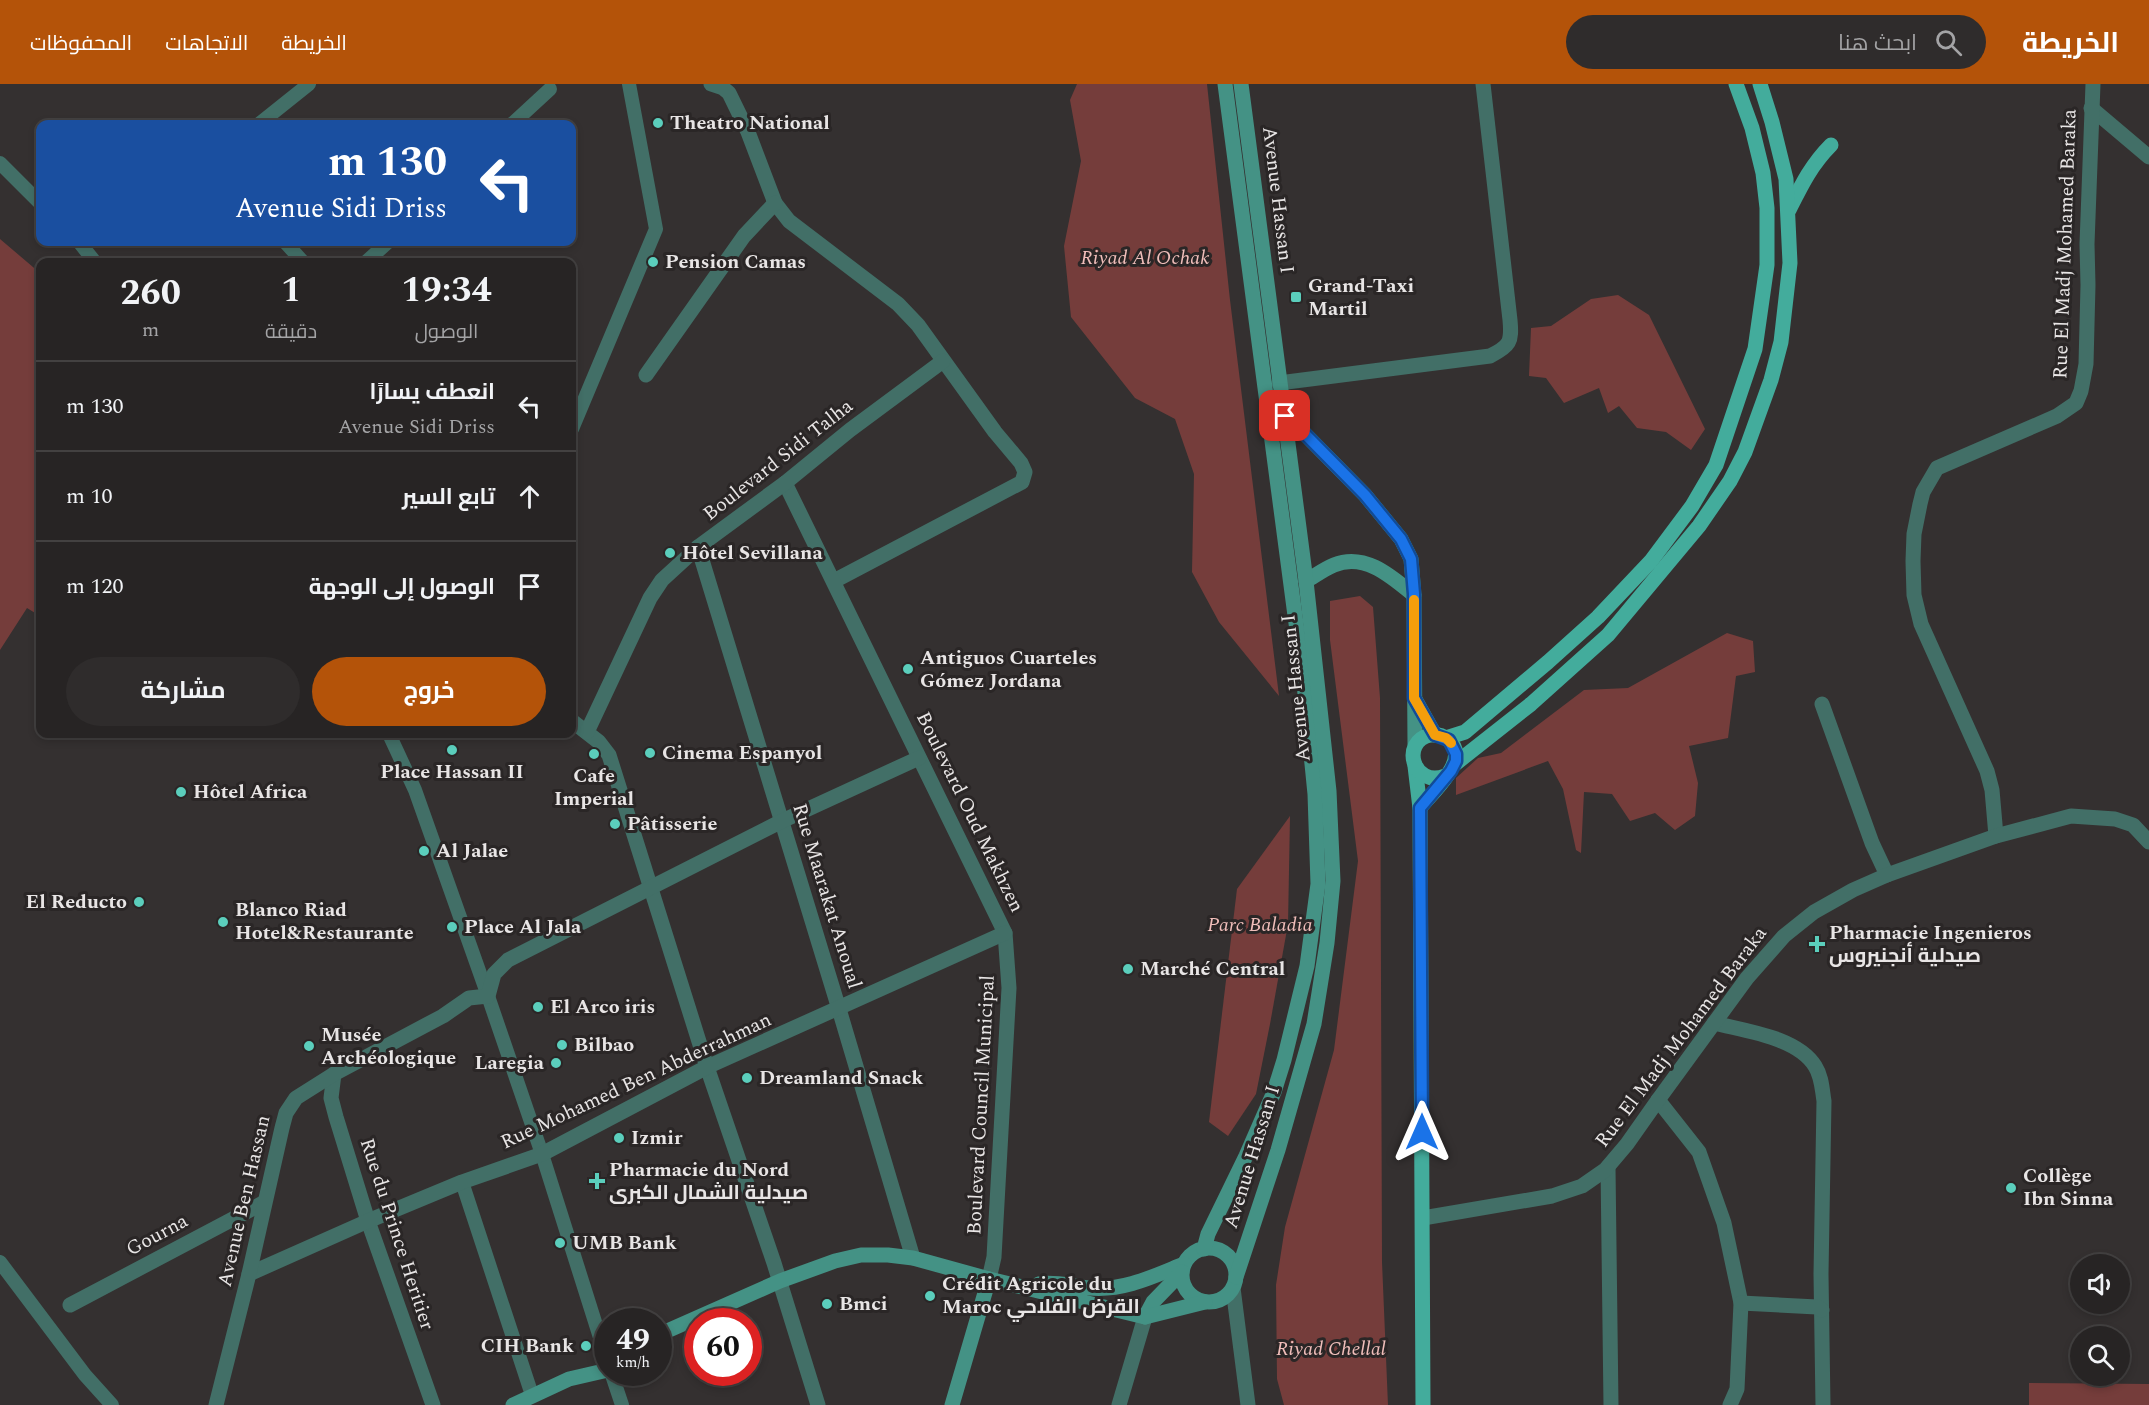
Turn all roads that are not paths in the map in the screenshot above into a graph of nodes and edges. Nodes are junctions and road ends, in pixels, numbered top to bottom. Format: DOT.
graph roads {
  1 [pos="309,84"];
  2 [pos="629,84"];
  3 [pos="711,84"];
  4 [pos="1225,84"];
  5 [pos="1241,84"];
  6 [pos="1483,84"];
  7 [pos="1736,84"];
  8 [pos="1760,84"];
  9 [pos="2093,84"];
  10 [pos="550,89"];
  11 [pos="2091,108"];
  12 [pos="264,120"];
  13 [pos="516,120"];
  14 [pos="1831,145"];
  15 [pos="2149,157"];
  16 [pos="0,163"];
  17 [pos="36,199"];
  18 [pos="776,203"];
  19 [pos="1789,210"];
  20 [pos="82,246"];
  21 [pos="289,246"];
  22 [pos="384,246"];
  23 [pos="92,258"];
  24 [pos="299,258"];
  25 [pos="370,258"];
  26 [pos="943,360"];
  27 [pos="646,375"];
  28 [pos="1279,383"];
  29 [pos="1285,416"];
  30 [pos="576,419"];
  31 [pos="785,483"];
  32 [pos="698,547"];
  33 [pos="834,581"];
  34 [pos="1306,581"];
  35 [pos="1414,594"];
  36 [pos="1414,698"];
  37 [pos="1822,704"];
  38 [pos="576,724"];
  39 [pos="587,732"];
  40 [pos="1440,736"];
  41 [pos="391,738"];
  42 [pos="1415,746"];
  43 [pos="919,758"];
  44 [pos="1455,764"];
  45 [pos="1415,766"];
  46 [pos="1445,776"];
  47 [pos="1420,808"];
  48 [pos="782,821"];
  49 [pos="1996,836"];
  50 [pos="2149,842"];
  51 [pos="1887,875"];
  52 [pos="650,887"];
  53 [pos="1005,933"];
  54 [pos="488,996"];
  55 [pos="839,1010"];
  56 [pos="1714,1023"];
  57 [pos="707,1068"];
  58 [pos="334,1074"];
  59 [pos="1658,1100"];
  60 [pos="542,1154"];
  61 [pos="1608,1167"];
  62 [pos="462,1182"];
  63 [pos="264,1203"];
  64 [pos="1423,1218"];
  65 [pos="368,1221"];
  66 [pos="1204,1249"];
  67 [pos="913,1258"];
  68 [pos="0,1262"];
  69 [pos="1183,1268"];
  70 [pos="249,1274"];
  71 [pos="989,1279"];
  72 [pos="780,1281"];
  73 [pos="1234,1283"];
  74 [pos="1031,1288"];
  75 [pos="1205,1302"];
  76 [pos="1741,1303"];
  77 [pos="70,1305"];
  78 [pos="1822,1310"];
  79 [pos="1145,1317"];
  80 [pos="594,1319"];
  81 [pos="672,1329"];
  82 [pos="594,1374"];
  83 [pos="615,1386"];
  84 [pos="532,1395"];
  85 [pos="112,1405"];
  86 [pos="216,1405"];
  87 [pos="433,1405"];
  88 [pos="513,1405"];
  89 [pos="622,1405"];
  90 [pos="818,1405"];
  91 [pos="952,1405"];
  92 [pos="1119,1405"];
  93 [pos="1248,1405"];
  94 [pos="1424,1405"];
  95 [pos="1611,1405"];
  96 [pos="1730,1405"];
  97 [pos="1823,1405"];
  1 -- 12 [label="street"];
  2 -- 30 [label="street"];
  3 -- 18 [label="street"];
  4 -- 66 [label="main road, Avenue Hassan I"];
  5 -- 28 [label="main road, Avenue Hassan I"];
  6 -- 28 [label="street"];
  7 -- 40 [label="main road"];
  8 -- 19 [label="main road"];
  9 -- 11 [label="street, Rue El Madj Mohamed Baraka"];
  10 -- 13 [label="street"];
  11 -- 15 [label="street"];
  11 -- 49 [label="street, Rue El Madj Mohamed Baraka"];
  14 -- 19 [label="main road"];
  16 -- 17 [label="street"];
  18 -- 26 [label="street"];
  18 -- 27 [label="street"];
  19 -- 44 [label="main road"];
  20 -- 23 [label="street"];
  21 -- 24 [label="street"];
  22 -- 25 [label="street"];
  26 -- 31 [label="street, Boulevard Sidi Talha"];
  26 -- 33 [label="street"];
  28 -- 29 [label="main road, Avenue Hassan I"];
  29 -- 34 [label="main road, Avenue Hassan I"];
  29 -- 35 [label="main road"];
  31 -- 32 [label="street, Boulevard Sidi Talha"];
  31 -- 33 [label="street, Boulevard Oud Makhzen"];
  32 -- 39 [label="street, Boulevard Sidi Talha"];
  32 -- 48 [label="street, Rue Maarakat Anoual"];
  33 -- 43 [label="street, Boulevard Oud Makhzen"];
  34 -- 35 [label="main road"];
  34 -- 73 [label="main road, Avenue Hassan I"];
  35 -- 36 [label="main road"];
  36 -- 40 [label="main road"];
  36 -- 42 [label="main road"];
  37 -- 51 [label="street"];
  38 -- 39 [label="street"];
  39 -- 52 [label="street"];
  40 -- 42 [label="main road"];
  40 -- 44 [label="main road"];
  41 -- 54 [label="street"];
  42 -- 45 [label="main road"];
  43 -- 48 [label="street"];
  43 -- 53 [label="street, Boulevard Oud Makhzen"];
  44 -- 46 [label="main road"];
  45 -- 46 [label="main road"];
  45 -- 47 [label="main road"];
  46 -- 47 [label="main road"];
  47 -- 64 [label="main road"];
  48 -- 52 [label="street"];
  48 -- 55 [label="street, Rue Maarakat Anoual"];
  49 -- 50 [label="street, Rue El Madj Mohamed Baraka"];
  49 -- 51 [label="street, Rue El Madj Mohamed Baraka"];
  51 -- 56 [label="street, Rue El Madj Mohamed Baraka"];
  52 -- 54 [label="street"];
  52 -- 57 [label="street"];
  53 -- 55 [label="street, Rue Mohamed Ben Abderrahman"];
  53 -- 71 [label="street, Boulevard Council Municipal"];
  54 -- 58 [label="street, Avenue Ben Hassan"];
  54 -- 60 [label="street"];
  55 -- 57 [label="street, Rue Mohamed Ben Abderrahman"];
  55 -- 67 [label="street, Rue Maarakat Anoual"];
  56 -- 59 [label="street, Rue El Madj Mohamed Baraka"];
  56 -- 78 [label="street"];
  57 -- 60 [label="street, Rue Mohamed Ben Abderrahman"];
  57 -- 72 [label="street"];
  58 -- 63 [label="street, Avenue Ben Hassan"];
  58 -- 65 [label="street, Rue du Prince Heritier"];
  59 -- 61 [label="street, Rue El Madj Mohamed Baraka"];
  59 -- 76 [label="street"];
  60 -- 62 [label="street, Rue Mohamed Ben Abderrahman"];
  60 -- 80 [label="street"];
  61 -- 64 [label="street, Rue El Madj Mohamed Baraka"];
  61 -- 95 [label="street"];
  62 -- 65 [label="street, Rue Mohamed Ben Abderrahman"];
  62 -- 84 [label="street"];
  63 -- 70 [label="street, Avenue Ben Hassan"];
  63 -- 77 [label="street, Gourna"];
  64 -- 94 [label="main road"];
  65 -- 70 [label="street, Rue Mohamed Ben Abderrahman"];
  65 -- 87 [label="street, Rue du Prince Heritier"];
  66 -- 69 [label="main road"];
  66 -- 73 [label="main road"];
  67 -- 71 [label="main road"];
  67 -- 72 [label="main road"];
  68 -- 85 [label="street"];
  69 -- 74 [label="main road"];
  69 -- 75 [label="main road"];
  69 -- 79 [label="main road"];
  70 -- 86 [label="street, Avenue Ben Hassan"];
  71 -- 74 [label="main road"];
  71 -- 91 [label="main road"];
  72 -- 81 [label="main road"];
  72 -- 90 [label="street"];
  73 -- 75 [label="main road"];
  73 -- 93 [label="street"];
  74 -- 79 [label="main road"];
  75 -- 79 [label="main road"];
  76 -- 78 [label="street"];
  76 -- 96 [label="street"];
  78 -- 97 [label="street"];
  79 -- 92 [label="street"];
  82 -- 84 [label="main road"];
  83 -- 89 [label="street"];
  84 -- 88 [label="main road"];
}
